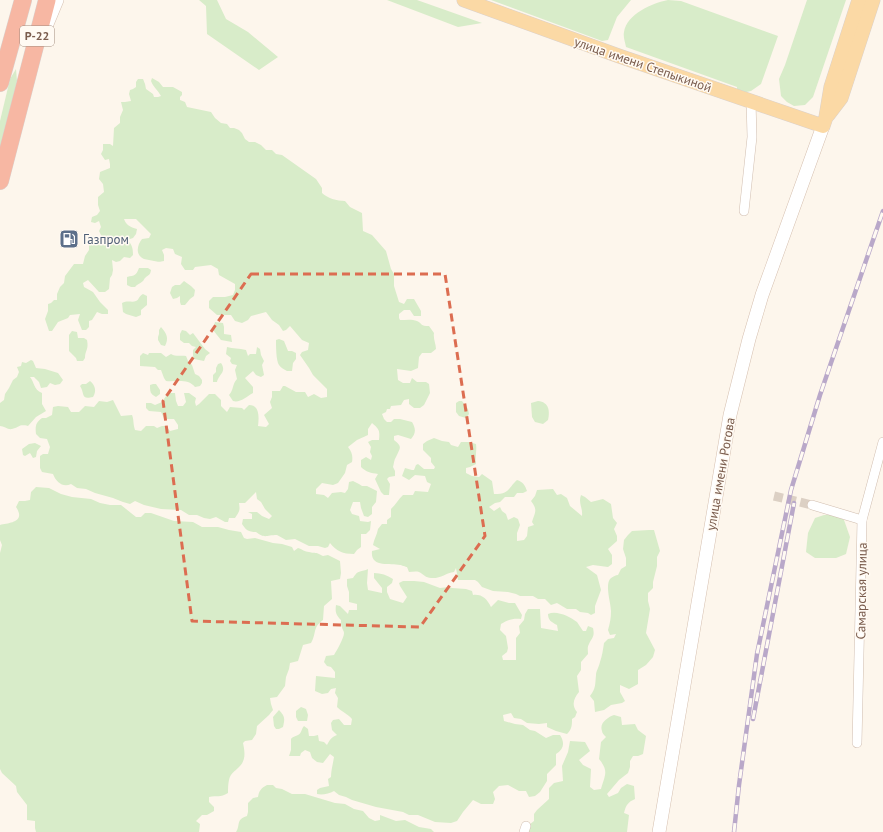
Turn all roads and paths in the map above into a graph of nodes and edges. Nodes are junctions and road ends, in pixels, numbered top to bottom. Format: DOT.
graph roads {
  1 [pos="18,0"];
  2 [pos="23,0"];
  3 [pos="46,0"];
  4 [pos="57,0"];
  5 [pos="464,0"];
  6 [pos="859,0"];
  7 [pos="873,0"];
  8 [pos="28,72"];
  9 [pos="0,75"];
  10 [pos="0,83"];
  11 [pos="750,101"];
  12 [pos="825,121"];
  13 [pos="0,182"];
  14 [pos="744,211"];
  15 [pos="883,442"];
  16 [pos="812,505"];
  17 [pos="862,520"];
  18 [pos="857,743"];
  19 [pos="658,832"];
  1 -- 9 [label="main road, Р-22"];
  2 -- 10 [label="highway, Р-22"];
  3 -- 8 [label="highway, Р-22"];
  4 -- 8 [label="main road"];
  5 -- 11 [label="main road, улица имени Степыкиной"];
  6 -- 12 [label="main road"];
  7 -- 12 [label="main road"];
  8 -- 13 [label="highway, Р-22"];
  11 -- 12 [label="main road, улица имени Степыкиной"];
  11 -- 14 [label="street"];
  12 -- 19 [label="main road, улица имени Рогова"];
  15 -- 17 [label="street, Самарская улица"];
  16 -- 17 [label="street"];
  17 -- 18 [label="street, Самарская улица"];
}
